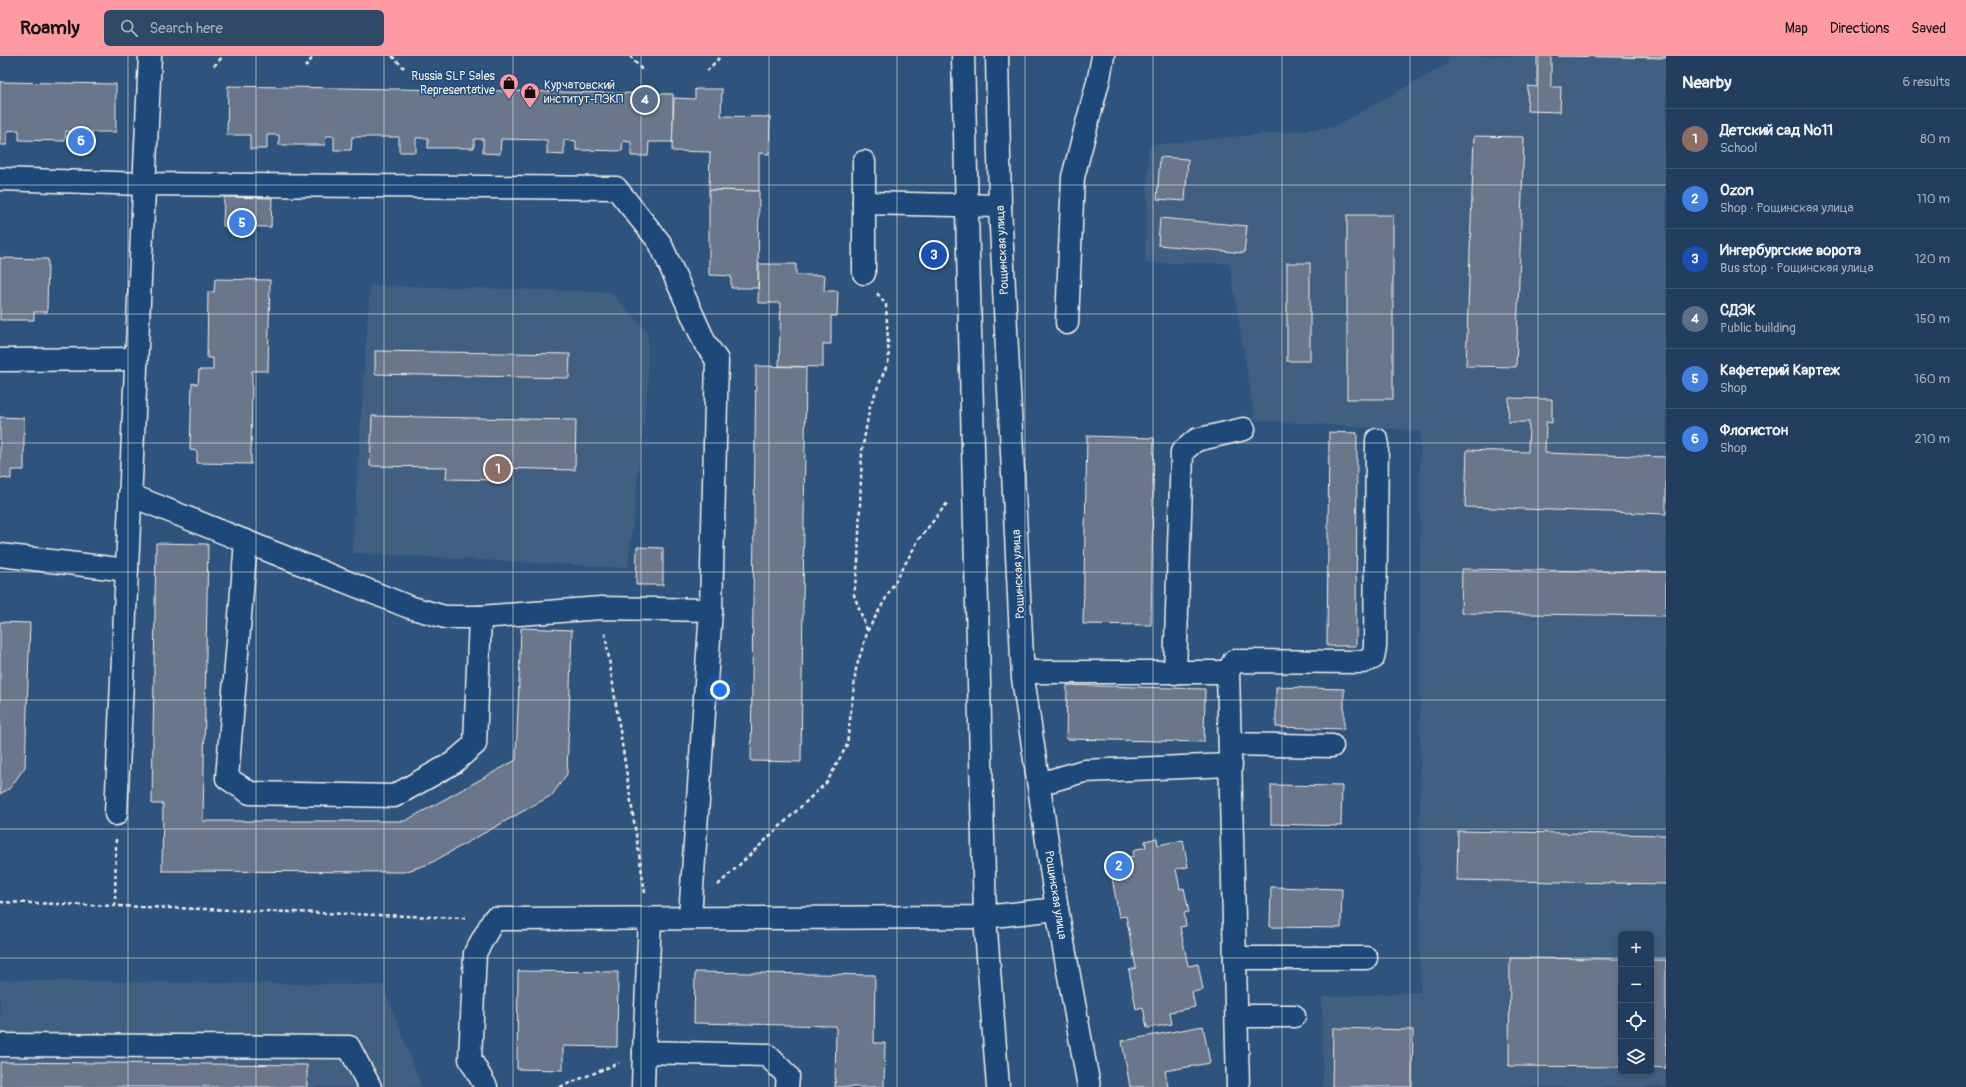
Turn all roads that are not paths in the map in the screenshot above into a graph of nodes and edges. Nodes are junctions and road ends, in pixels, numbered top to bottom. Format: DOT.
graph roads {
  1 [pos="150,56"];
  2 [pos="963,56"];
  3 [pos="997,56"];
  4 [pos="1103,56"];
  5 [pos="864,162"];
  6 [pos="0,180"];
  7 [pos="143,184"];
  8 [pos="864,203"];
  9 [pos="967,206"];
  10 [pos="1000,206"];
  11 [pos="864,273"];
  12 [pos="1067,323"];
  13 [pos="136,359"];
  14 [pos="0,360"];
  15 [pos="1244,429"];
  16 [pos="1377,440"];
  17 [pos="130,495"];
  18 [pos="246,540"];
  19 [pos="0,555"];
  20 [pos="127,570"];
  21 [pos="711,610"];
  22 [pos="480,617"];
  23 [pos="1023,672"];
  24 [pos="1228,672"];
  25 [pos="1175,673"];
  26 [pos="1230,744"];
  27 [pos="1332,746"];
  28 [pos="1231,765"];
  29 [pos="1039,784"];
  30 [pos="116,814"];
  31 [pos="1057,909"];
  32 [pos="690,917"];
  33 [pos="985,917"];
  34 [pos="650,919"];
  35 [pos="1235,958"];
  36 [pos="1366,958"];
  37 [pos="1237,1016"];
  38 [pos="1294,1016"];
  39 [pos="0,1045"];
  40 [pos="644,1052"];
  41 [pos="370,1087"];
  42 [pos="486,1087"];
  43 [pos="643,1087"];
  44 [pos="787,1087"];
  45 [pos="998,1087"];
  46 [pos="1089,1087"];
  47 [pos="1238,1087"];
  1 -- 7 [label="street"];
  2 -- 9 [label="street"];
  3 -- 10 [label="street, Рощинская улица"];
  4 -- 12 [label="street"];
  5 -- 8 [label="street"];
  6 -- 7 [label="street"];
  7 -- 13 [label="street"];
  7 -- 21 [label="street"];
  8 -- 9 [label="street"];
  8 -- 11 [label="street"];
  9 -- 10 [label="street"];
  9 -- 33 [label="street"];
  10 -- 23 [label="street, Рощинская улица"];
  13 -- 14 [label="street"];
  13 -- 17 [label="street"];
  15 -- 25 [label="street"];
  16 -- 24 [label="street"];
  17 -- 18 [label="street"];
  17 -- 20 [label="street"];
  18 -- 22 [label="street"];
  18 -- 22 [label="street"];
  19 -- 20 [label="street"];
  20 -- 30 [label="street"];
  21 -- 22 [label="street"];
  21 -- 32 [label="street"];
  23 -- 25 [label="street"];
  23 -- 29 [label="street, Рощинская улица"];
  24 -- 25 [label="street"];
  24 -- 26 [label="street"];
  26 -- 27 [label="street"];
  26 -- 28 [label="street"];
  28 -- 29 [label="street"];
  28 -- 35 [label="street"];
  29 -- 31 [label="street, Рощинская улица"];
  31 -- 33 [label="street"];
  31 -- 46 [label="street, Рощинская улица"];
  32 -- 33 [label="street"];
  32 -- 34 [label="street"];
  33 -- 45 [label="street"];
  34 -- 40 [label="street"];
  34 -- 42 [label="street"];
  35 -- 36 [label="street"];
  35 -- 37 [label="street"];
  37 -- 38 [label="street"];
  37 -- 47 [label="street"];
  39 -- 41 [label="street"];
  40 -- 43 [label="street"];
  40 -- 44 [label="street"];
}
